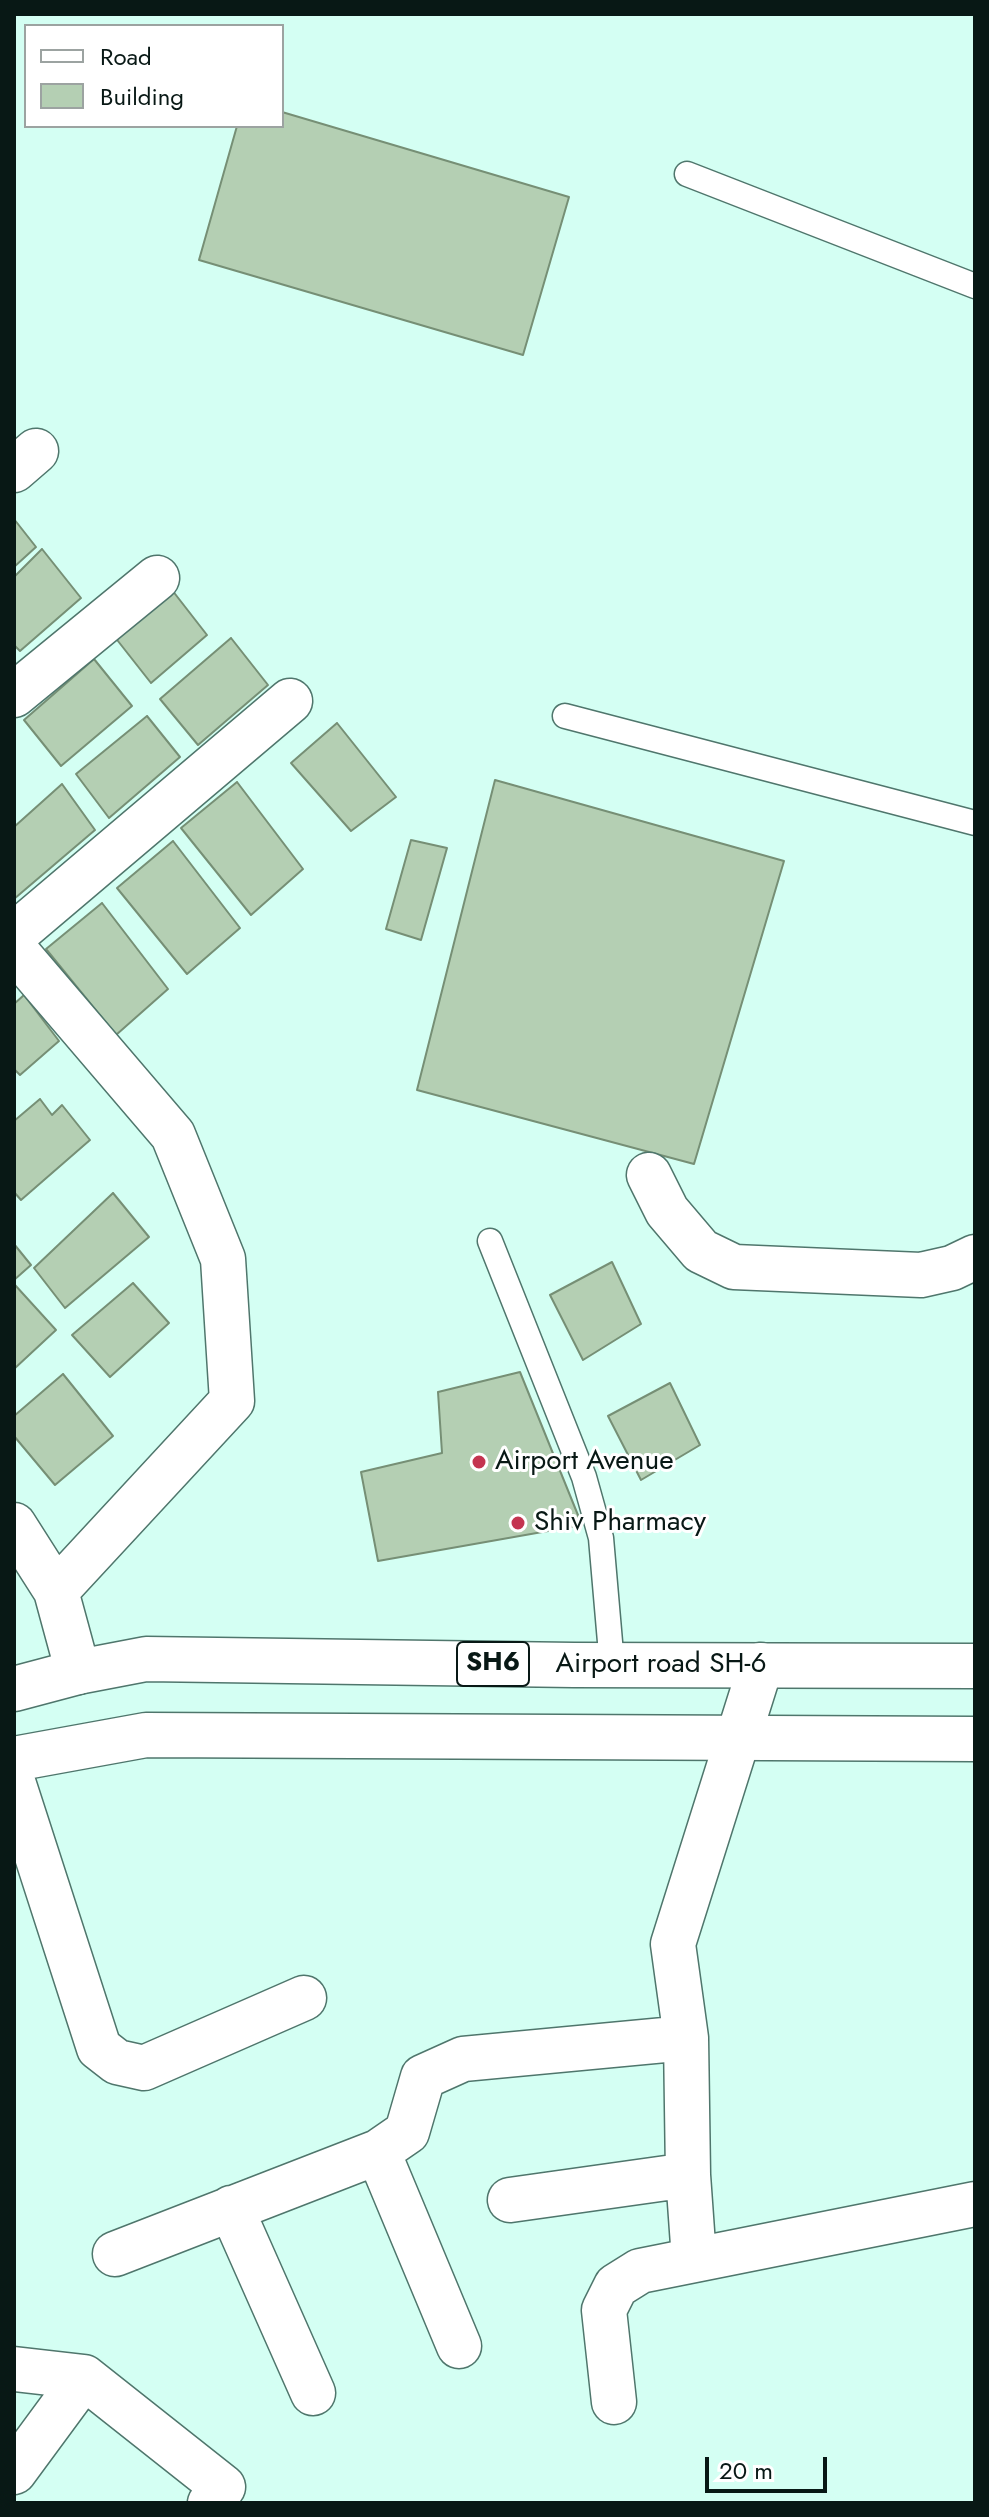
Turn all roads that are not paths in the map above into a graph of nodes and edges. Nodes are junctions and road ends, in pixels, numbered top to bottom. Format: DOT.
graph roads {
  1 [pos="687,174"];
  2 [pos="975,286"];
  3 [pos="157,578"];
  4 [pos="14,695"];
  5 [pos="290,701"];
  6 [pos="565,716"];
  7 [pos="975,823"];
  8 [pos="14,935"];
  9 [pos="14,949"];
  10 [pos="649,1175"];
  11 [pos="490,1241"];
  12 [pos="975,1257"];
  13 [pos="14,1525"];
  14 [pos="56,1591"];
  15 [pos="612,1665"];
  16 [pos="761,1665"];
  17 [pos="975,1666"];
  18 [pos="78,1672"];
  19 [pos="14,1689"];
  20 [pos="739,1738"];
  21 [pos="975,1739"];
  22 [pos="14,1759"];
  23 [pos="14,1785"];
  24 [pos="304,1998"];
  25 [pos="686,2038"];
  26 [pos="378,2152"];
  27 [pos="688,2175"];
  28 [pos="510,2200"];
  29 [pos="975,2204"];
  30 [pos="231,2208"];
  31 [pos="115,2254"];
  32 [pos="694,2259"];
  33 [pos="459,2346"];
  34 [pos="14,2369"];
  35 [pos="84,2377"];
  36 [pos="313,2393"];
  37 [pos="614,2402"];
  38 [pos="14,2472"];
  39 [pos="210,2503"];
  1 -- 2 [label="lane"];
  3 -- 4 [label="street"];
  5 -- 8 [label="street"];
  6 -- 7 [label="lane"];
  9 -- 14 [label="street"];
  10 -- 12 [label="street"];
  11 -- 15 [label="lane"];
  13 -- 14 [label="street"];
  14 -- 18 [label="street"];
  15 -- 16 [label="street, Airport road SH-6 / SH6"];
  15 -- 18 [label="street, Airport road SH-6 / SH6"];
  16 -- 17 [label="street, Airport road SH-6 / SH6"];
  16 -- 20 [label="street"];
  18 -- 19 [label="street, Airport road SH-6 / SH6"];
  20 -- 21 [label="street"];
  20 -- 22 [label="street"];
  20 -- 25 [label="street"];
  23 -- 24 [label="street"];
  25 -- 26 [label="street"];
  25 -- 27 [label="street"];
  26 -- 30 [label="street"];
  26 -- 33 [label="street"];
  27 -- 28 [label="street"];
  27 -- 32 [label="street"];
  29 -- 32 [label="street"];
  30 -- 31 [label="street"];
  30 -- 36 [label="street"];
  32 -- 37 [label="street"];
  34 -- 35 [label="street"];
  35 -- 38 [label="street"];
  35 -- 39 [label="street"];
}
